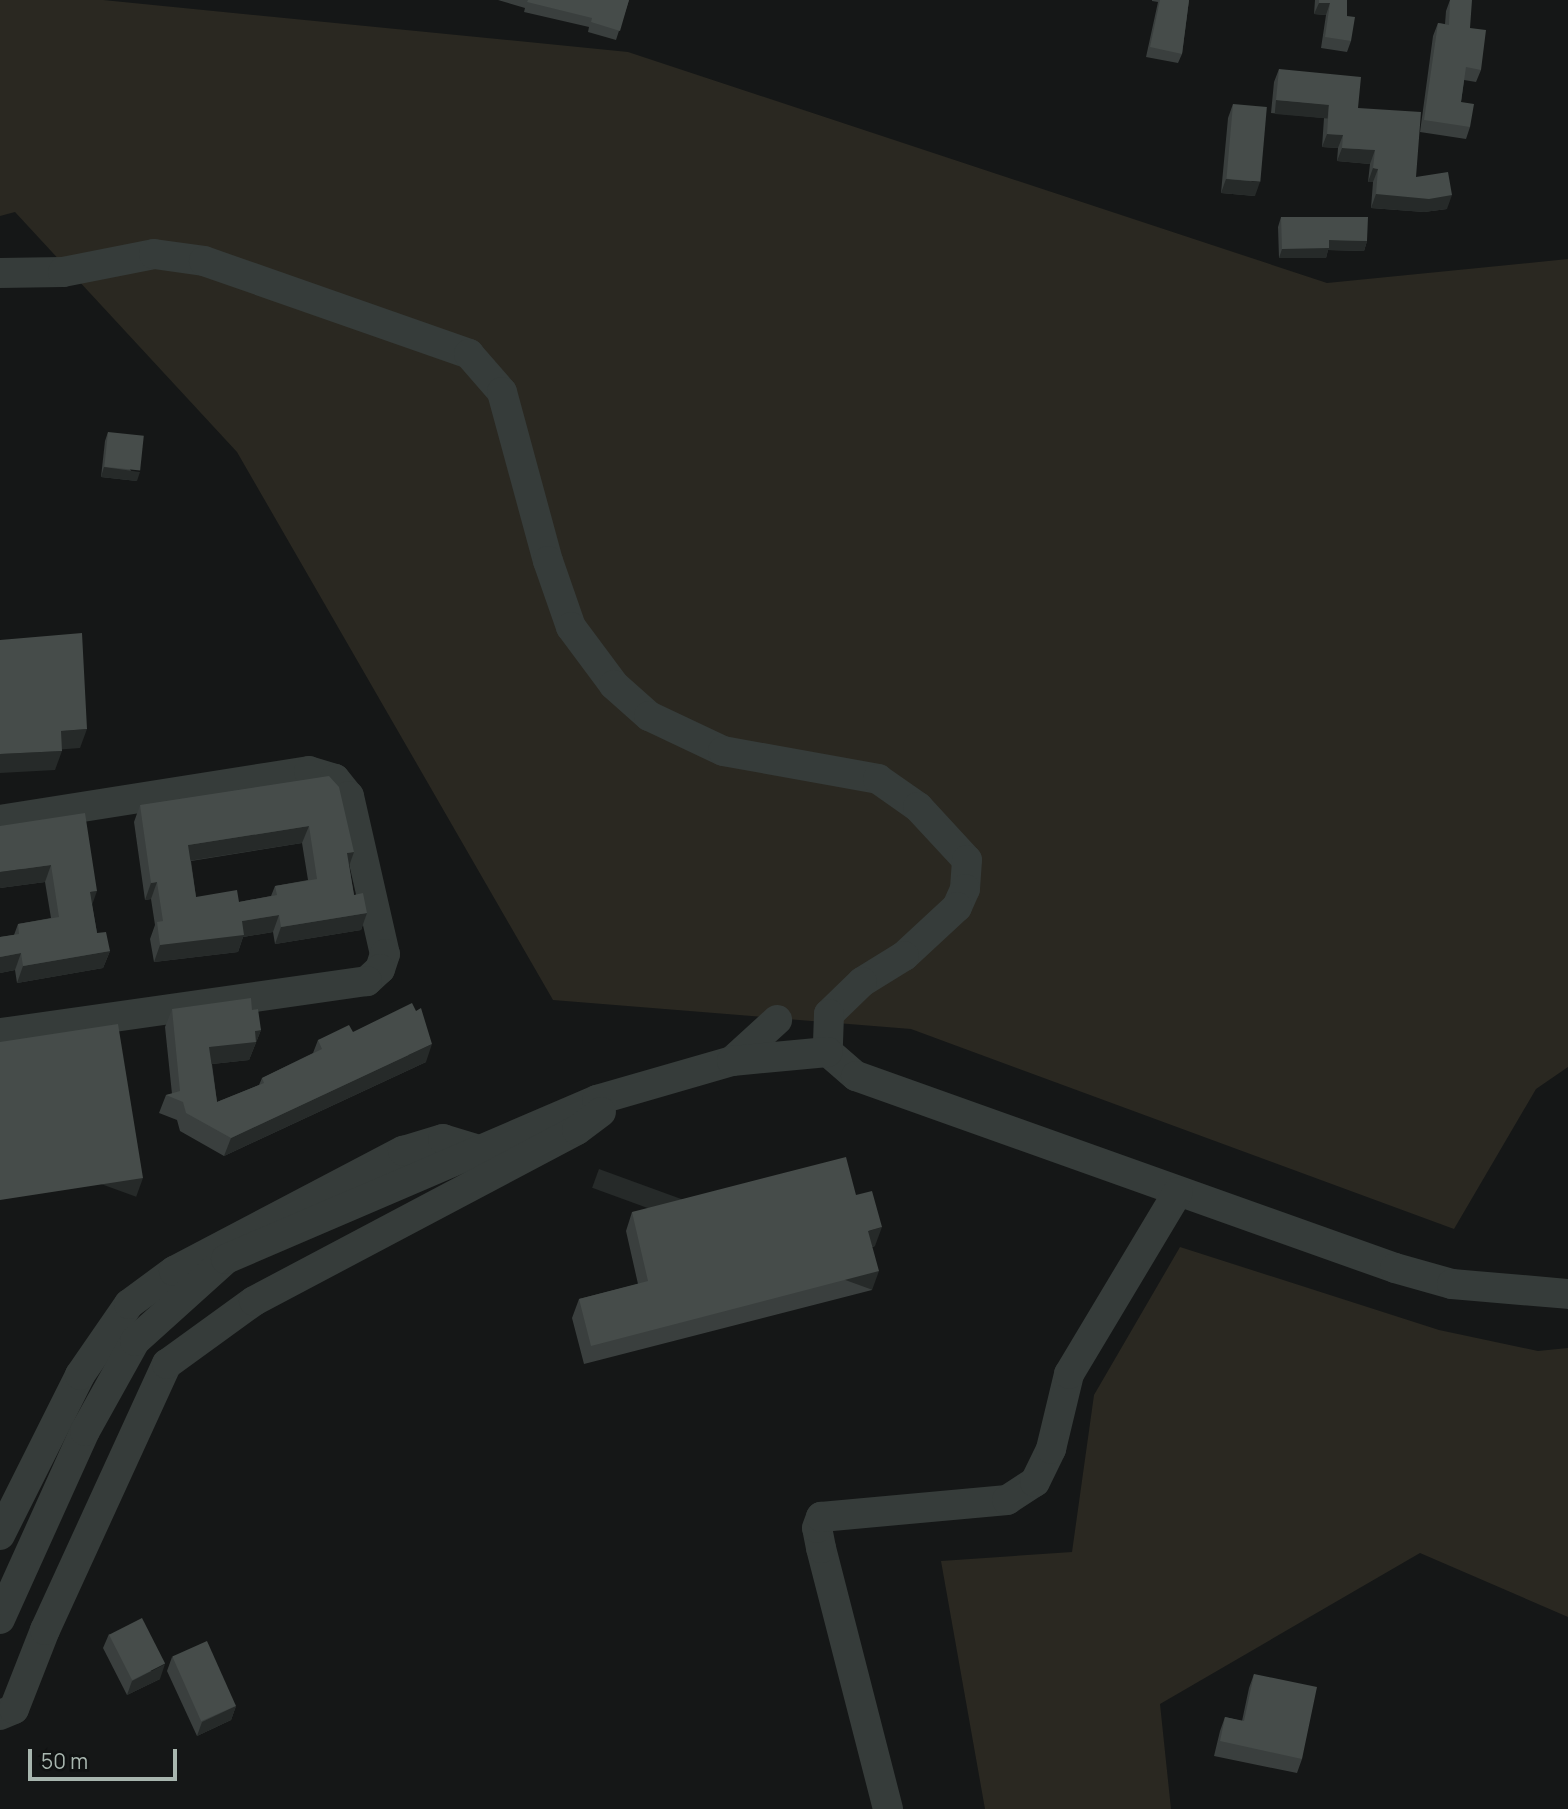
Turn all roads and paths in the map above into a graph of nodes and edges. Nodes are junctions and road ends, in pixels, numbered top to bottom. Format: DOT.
graph roads {
  1 [pos="0,273"];
  2 [pos="0,820"];
  3 [pos="777,1020"];
  4 [pos="0,1033"];
  5 [pos="828,1052"];
  6 [pos="732,1061"];
  7 [pos="632,1090"];
  8 [pos="480,1150"];
  9 [pos="1178,1192"];
  10 [pos="1568,1294"];
  11 [pos="0,1535"];
  12 [pos="0,1619"];
  13 [pos="0,1715"];
  14 [pos="888,1809"];
  1 -- 5 [label="street"];
  2 -- 4 [label="street"];
  3 -- 6 [label="street"];
  5 -- 6 [label="street"];
  5 -- 9 [label="street"];
  6 -- 7 [label="street"];
  7 -- 8 [label="street"];
  7 -- 13 [label="street"];
  8 -- 11 [label="street"];
  8 -- 12 [label="street"];
  9 -- 10 [label="street"];
  9 -- 14 [label="street"];
}
